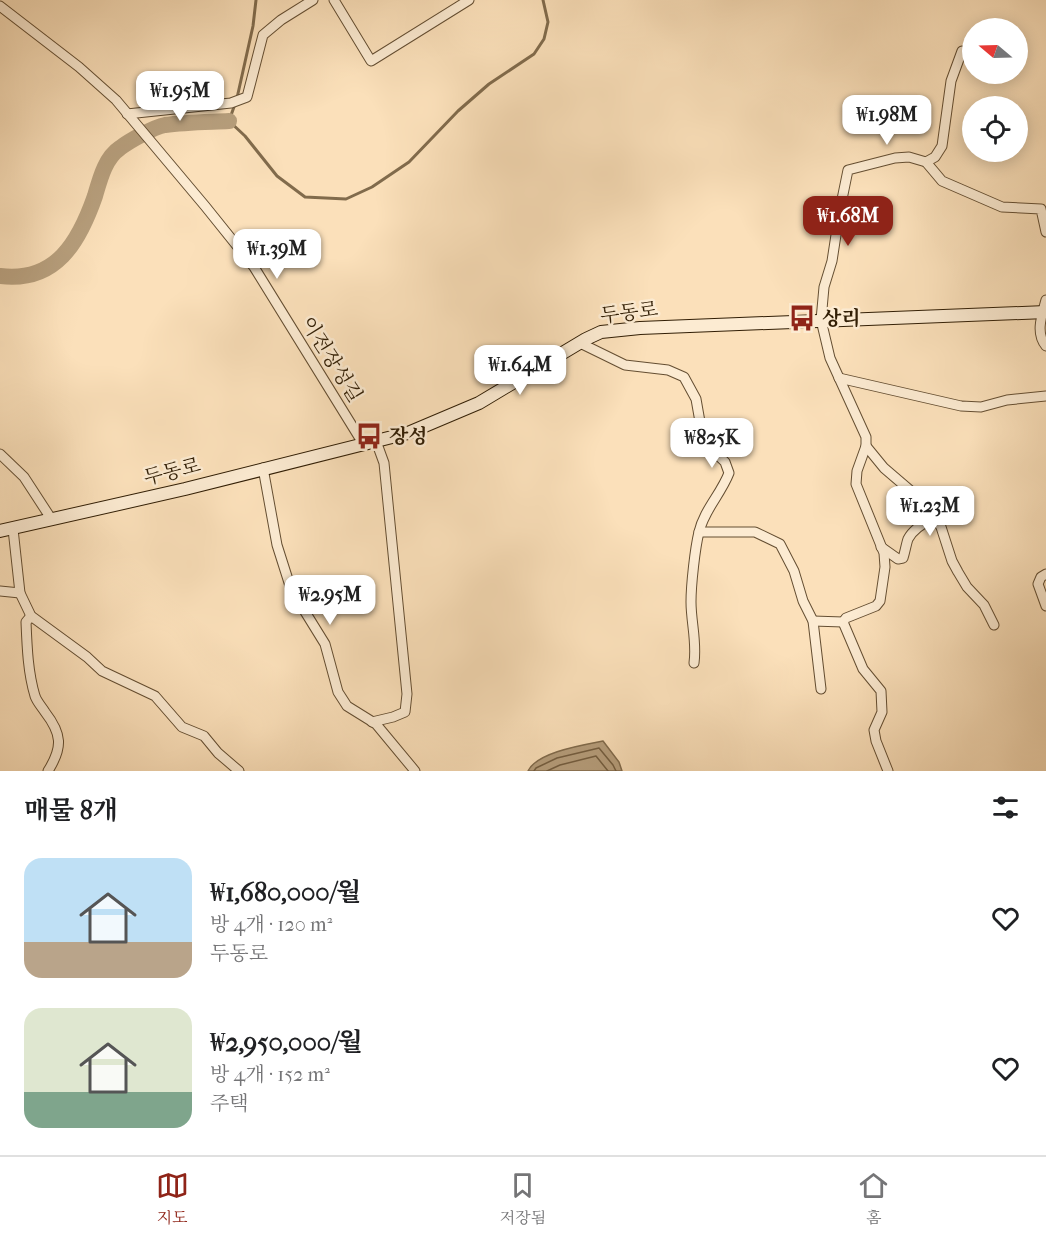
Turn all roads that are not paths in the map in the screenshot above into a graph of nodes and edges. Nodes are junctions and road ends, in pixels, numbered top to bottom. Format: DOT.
graph roads {
  1 [pos="313,0"];
  2 [pos="334,0"];
  3 [pos="469,0"];
  4 [pos="0,6"];
  5 [pos="962,51"];
  6 [pos="129,117"];
  7 [pos="926,162"];
  8 [pos="1046,232"];
  9 [pos="1045,308"];
  10 [pos="821,320"];
  11 [pos="580,343"];
  12 [pos="1046,346"];
  13 [pos="839,378"];
  14 [pos="1046,396"];
  15 [pos="370,443"];
  16 [pos="866,447"];
  17 [pos="0,454"];
  18 [pos="263,468"];
  19 [pos="935,517"];
  20 [pos="52,519"];
  21 [pos="13,528"];
  22 [pos="0,531"];
  23 [pos="699,532"];
  24 [pos="881,548"];
  25 [pos="1046,574"];
  26 [pos="0,591"];
  27 [pos="20,593"];
  28 [pos="1046,606"];
  29 [pos="31,616"];
  30 [pos="813,621"];
  31 [pos="843,622"];
  32 [pos="994,625"];
  33 [pos="694,663"];
  34 [pos="821,688"];
  35 [pos="372,722"];
  36 [pos="48,771"];
  37 [pos="239,771"];
  38 [pos="415,771"];
  39 [pos="888,771"];
  1 -- 6 [label="street"];
  2 -- 3 [label="street"];
  4 -- 6 [label="street, 이전장성길"];
  5 -- 7 [label="street"];
  6 -- 15 [label="street, 이전장성길"];
  7 -- 8 [label="street"];
  7 -- 10 [label="street"];
  9 -- 10 [label="main road, 두동로"];
  9 -- 12 [label="street"];
  10 -- 11 [label="main road, 두동로"];
  10 -- 13 [label="street"];
  11 -- 15 [label="main road, 두동로"];
  11 -- 23 [label="street"];
  13 -- 14 [label="street"];
  13 -- 16 [label="street"];
  15 -- 18 [label="main road, 두동로"];
  15 -- 35 [label="street, 이전장성길"];
  16 -- 19 [label="street"];
  16 -- 24 [label="street"];
  17 -- 20 [label="street"];
  18 -- 20 [label="main road, 두동로"];
  18 -- 35 [label="street"];
  19 -- 24 [label="street"];
  19 -- 32 [label="street"];
  20 -- 21 [label="main road, 두동로"];
  21 -- 22 [label="main road, 두동로"];
  21 -- 27 [label="street"];
  23 -- 30 [label="street"];
  23 -- 33 [label="street"];
  24 -- 31 [label="street"];
  25 -- 28 [label="street"];
  26 -- 27 [label="street"];
  27 -- 29 [label="street"];
  29 -- 36 [label="street"];
  29 -- 37 [label="street"];
  30 -- 31 [label="street"];
  30 -- 34 [label="street"];
  31 -- 39 [label="street"];
  35 -- 38 [label="street"];
}
